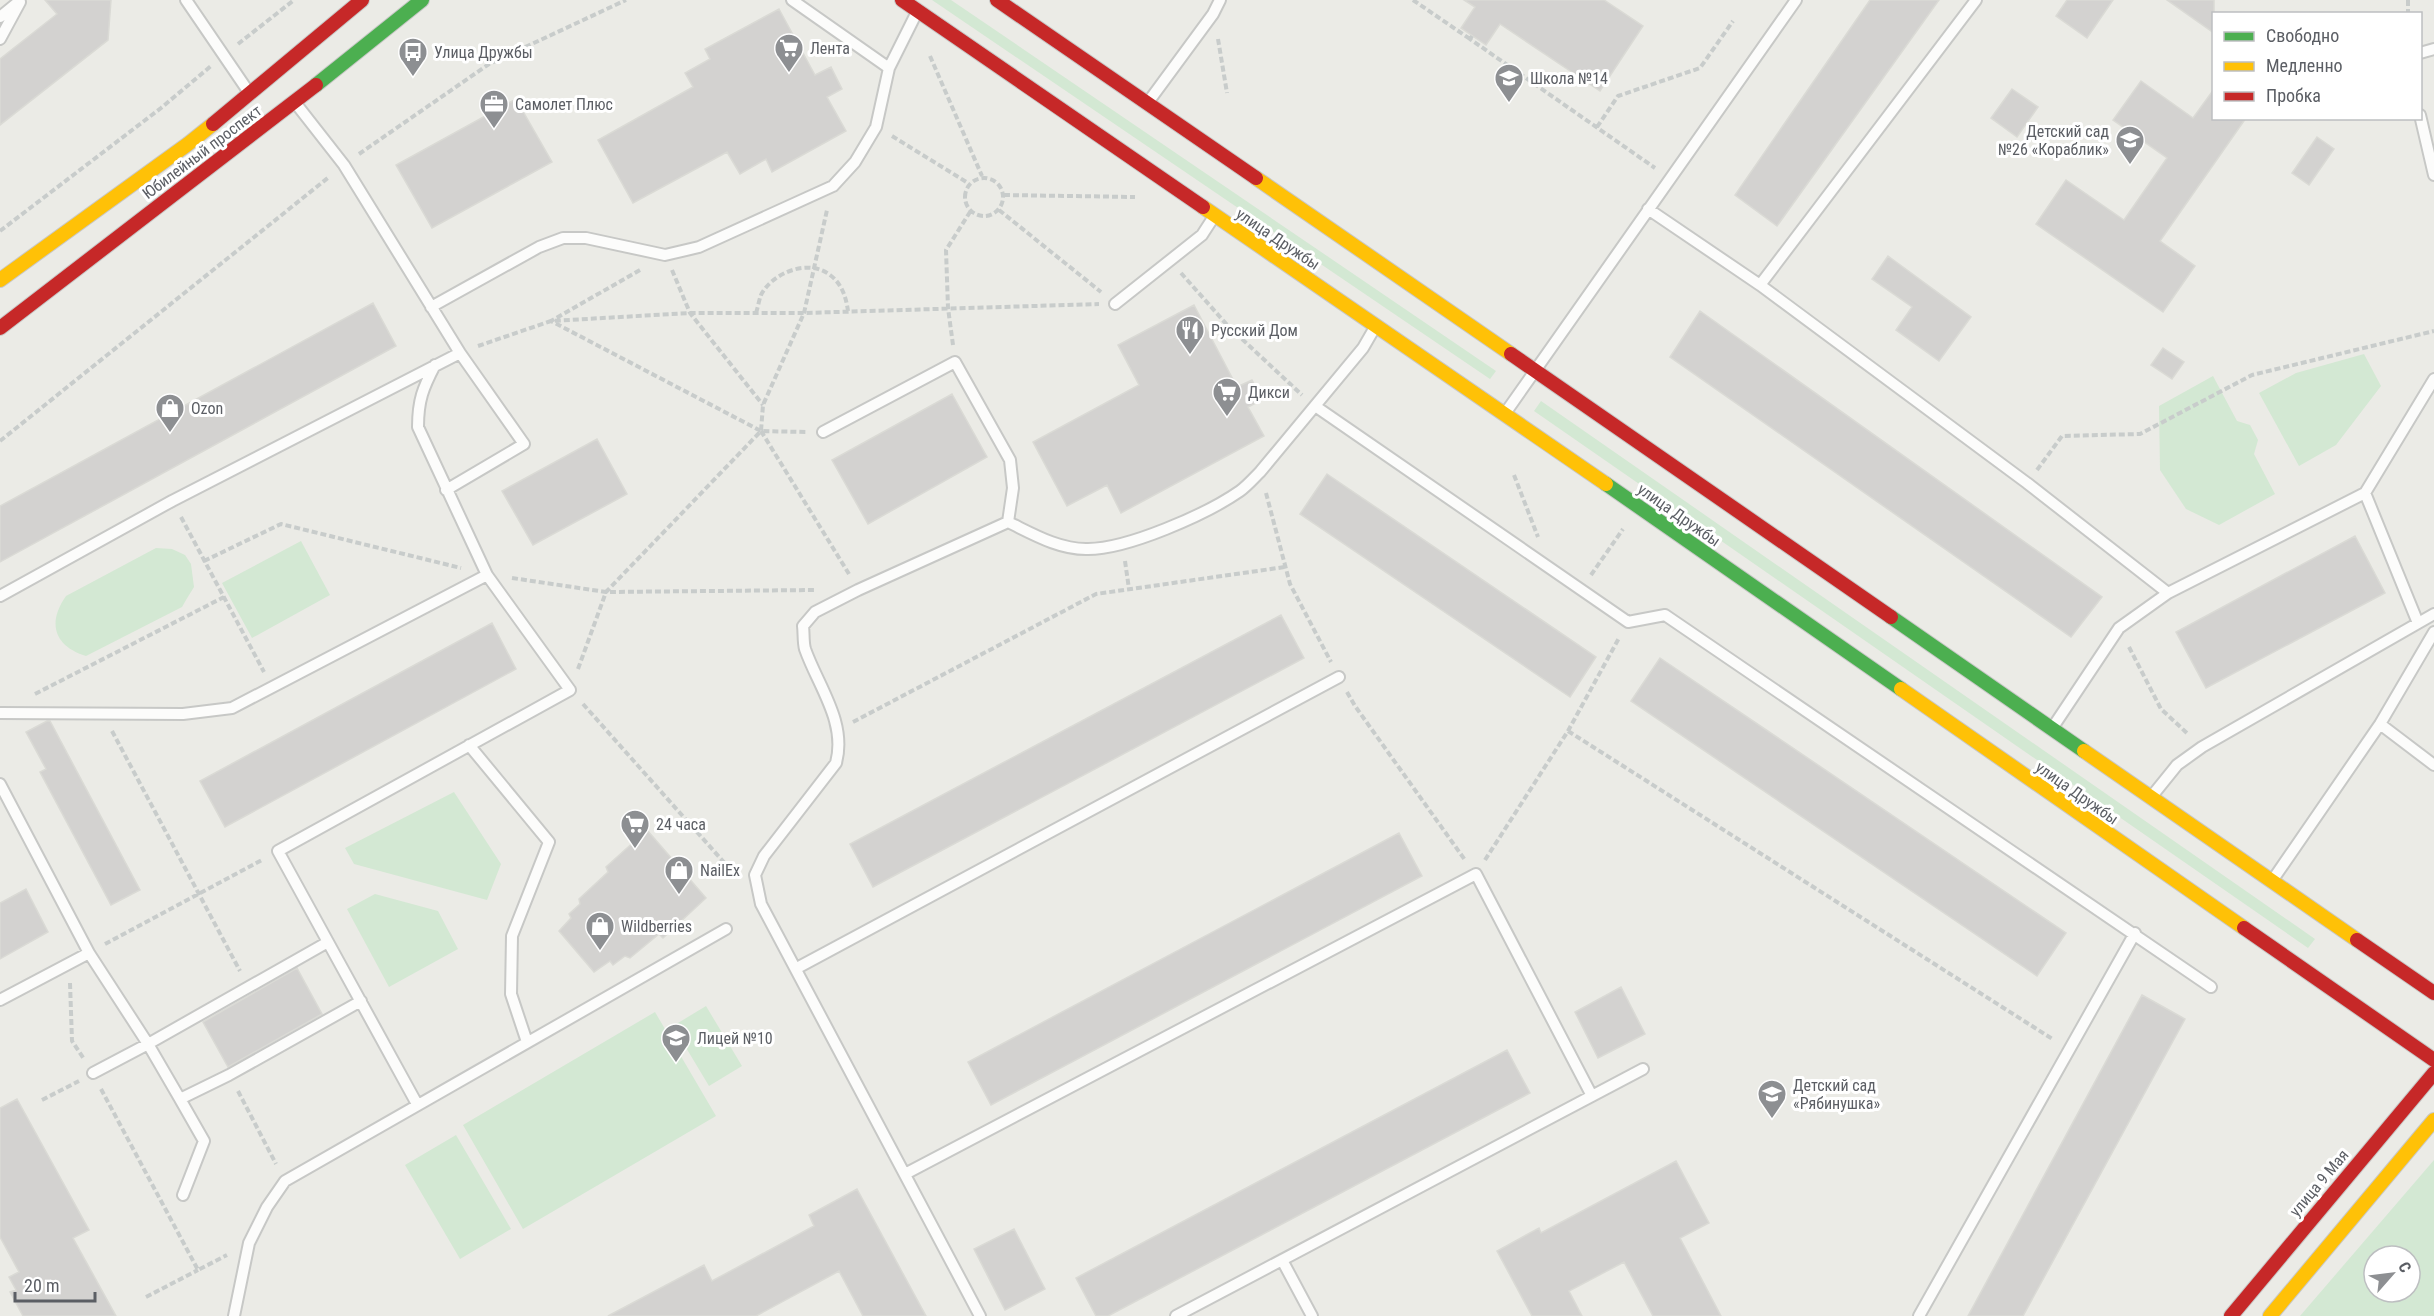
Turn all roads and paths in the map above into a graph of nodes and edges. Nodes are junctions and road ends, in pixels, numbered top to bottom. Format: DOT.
graph roads {
  1 [pos="186,0"];
  2 [pos="294,0"];
  3 [pos="362,0"];
  4 [pos="422,0"];
  5 [pos="626,0"];
  6 [pos="792,0"];
  7 [pos="902,0"];
  8 [pos="997,0"];
  9 [pos="1220,0"];
  10 [pos="1413,0"];
  11 [pos="1796,0"];
  12 [pos="1976,0"];
  13 [pos="20,1"];
  14 [pos="918,11"];
  15 [pos="1214,12"];
  16 [pos="0,17"];
  17 [pos="1733,21"];
  18 [pos="0,39"];
  19 [pos="929,53"];
  20 [pos="224,55"];
  21 [pos="889,68"];
  22 [pos="1227,93"];
  23 [pos="250,94"];
  24 [pos="1149,101"];
  25 [pos="295,102"];
  26 [pos="2422,120"];
  27 [pos="876,127"];
  28 [pos="1597,127"];
  29 [pos="344,165"];
  30 [pos="2434,175"];
  31 [pos="982,176"];
  32 [pos="1670,178"];
  33 [pos="968,183"];
  34 [pos="833,186"];
  35 [pos="1004,195"];
  36 [pos="1135,197"];
  37 [pos="1648,209"];
  38 [pos="999,210"];
  39 [pos="970,212"];
  40 [pos="1215,215"];
  41 [pos="0,231"];
  42 [pos="665,255"];
  43 [pos="1171,261"];
  44 [pos="814,268"];
  45 [pos="0,280"];
  46 [pos="1760,285"];
  47 [pos="1115,304"];
  48 [pos="431,307"];
  49 [pos="948,308"];
  50 [pos="848,311"];
  51 [pos="690,313"];
  52 [pos="756,313"];
  53 [pos="804,313"];
  54 [pos="551,321"];
  55 [pos="1375,326"];
  56 [pos="0,328"];
  57 [pos="2434,332"];
  58 [pos="460,353"];
  59 [pos="955,362"];
  60 [pos="435,365"];
  61 [pos="1535,369"];
  62 [pos="2434,379"];
  63 [pos="763,405"];
  64 [pos="1315,406"];
  65 [pos="1504,414"];
  66 [pos="761,431"];
  67 [pos="823,432"];
  68 [pos="0,441"];
  69 [pos="1514,475"];
  70 [pos="2027,483"];
  71 [pos="446,490"];
  72 [pos="2365,493"];
  73 [pos="172,501"];
  74 [pos="1639,507"];
  75 [pos="1008,522"];
  76 [pos="1123,543"];
  77 [pos="204,561"];
  78 [pos="1285,567"];
  79 [pos="1550,568"];
  80 [pos="487,575"];
  81 [pos="1129,589"];
  82 [pos="824,590"];
  83 [pos="858,590"];
  84 [pos="1581,590"];
  85 [pos="606,591"];
  86 [pos="2168,593"];
  87 [pos="0,596"];
  88 [pos="224,597"];
  89 [pos="2434,614"];
  90 [pos="1628,622"];
  91 [pos="2418,623"];
  92 [pos="2119,628"];
  93 [pos="2434,632"];
  94 [pos="1339,677"];
  95 [pos="272,687"];
  96 [pos="570,690"];
  97 [pos="32,696"];
  98 [pos="0,713"];
  99 [pos="103,713"];
  100 [pos="2380,724"];
  101 [pos="2052,727"];
  102 [pos="838,728"];
  103 [pos="1568,731"];
  104 [pos="469,745"];
  105 [pos="2202,747"];
  106 [pos="2434,765"];
  107 [pos="0,784"];
  108 [pos="2152,796"];
  109 [pos="278,852"];
  110 [pos="1476,874"];
  111 [pos="2272,881"];
  112 [pos="200,895"];
  113 [pos="761,904"];
  114 [pos="726,929"];
  115 [pos="2135,933"];
  116 [pos="328,942"];
  117 [pos="88,953"];
  118 [pos="70,963"];
  119 [pos="797,968"];
  120 [pos="249,987"];
  121 [pos="2211,987"];
  122 [pos="2434,993"];
  123 [pos="0,1000"];
  124 [pos="361,1001"];
  125 [pos="527,1042"];
  126 [pos="148,1044"];
  127 [pos="2070,1050"];
  128 [pos="2434,1060"];
  129 [pos="1643,1069"];
  130 [pos="93,1073"];
  131 [pos="2434,1073"];
  132 [pos="229,1075"];
  133 [pos="1592,1096"];
  134 [pos="180,1099"];
  135 [pos="42,1101"];
  136 [pos="417,1104"];
  137 [pos="2434,1120"];
  138 [pos="905,1174"];
  139 [pos="285,1181"];
  140 [pos="183,1195"];
  141 [pos="249,1243"];
  142 [pos="1282,1260"];
  143 [pos="198,1270"];
  144 [pos="146,1297"];
  145 [pos="234,1316"];
  146 [pos="980,1316"];
  147 [pos="1176,1316"];
  148 [pos="1312,1316"];
  149 [pos="1919,1316"];
  150 [pos="2230,1316"];
  151 [pos="2270,1316"];
  1 -- 20 [label="lane"];
  2 -- 20 [label="path"];
  3 -- 23 [label="main road, Юбилейный проспект"];
  4 -- 25 [label="main road, Юбилейный проспект"];
  5 -- 29 [label="path"];
  6 -- 21 [label="lane"];
  7 -- 14 [label="main road, улица Дружбы"];
  8 -- 24 [label="main road"];
  9 -- 15 [label="lane"];
  10 -- 28 [label="path"];
  11 -- 32 [label="lane"];
  12 -- 46 [label="lane"];
  13 -- 16 [label="lane"];
  13 -- 18 [label="lane"];
  14 -- 21 [label="lane"];
  14 -- 40 [label="main road, улица Дружбы"];
  15 -- 22 [label="path"];
  15 -- 24 [label="lane"];
  17 -- 28 [label="path"];
  19 -- 31 [label="path"];
  20 -- 23 [label="lane"];
  20 -- 41 [label="path"];
  21 -- 27 [label="lane"];
  23 -- 45 [label="main road, Юбилейный проспект"];
  24 -- 61 [label="main road"];
  25 -- 29 [label="lane"];
  25 -- 56 [label="main road, Юбилейный проспект"];
  26 -- 30 [label="lane"];
  27 -- 33 [label="path"];
  27 -- 34 [label="lane"];
  28 -- 32 [label="path"];
  29 -- 48 [label="lane"];
  29 -- 68 [label="path"];
  31 -- 33 [label="path"];
  31 -- 35 [label="path"];
  32 -- 37 [label="lane"];
  33 -- 39 [label="path"];
  34 -- 42 [label="lane"];
  34 -- 44 [label="path"];
  35 -- 36 [label="path"];
  35 -- 38 [label="path"];
  37 -- 46 [label="lane"];
  37 -- 61 [label="lane"];
  38 -- 39 [label="path"];
  38 -- 47 [label="path"];
  39 -- 49 [label="path"];
  40 -- 43 [label="lane"];
  40 -- 55 [label="main road, улица Дружбы"];
  42 -- 48 [label="lane"];
  42 -- 51 [label="path"];
  42 -- 54 [label="path"];
  43 -- 47 [label="lane"];
  43 -- 64 [label="path"];
  44 -- 50 [label="path"];
  44 -- 52 [label="path"];
  44 -- 53 [label="path"];
  46 -- 70 [label="lane"];
  47 -- 49 [label="path"];
  48 -- 58 [label="lane"];
  49 -- 50 [label="path"];
  49 -- 59 [label="path"];
  50 -- 53 [label="path"];
  51 -- 52 [label="path"];
  51 -- 54 [label="path"];
  51 -- 63 [label="path"];
  52 -- 53 [label="path"];
  53 -- 63 [label="path"];
  54 -- 58 [label="path"];
  54 -- 66 [label="path"];
  55 -- 64 [label="lane"];
  55 -- 65 [label="main road, улица Дружбы"];
  57 -- 70 [label="path"];
  58 -- 60 [label="lane"];
  58 -- 71 [label="lane"];
  59 -- 67 [label="lane"];
  59 -- 75 [label="lane"];
  60 -- 71 [label="lane"];
  60 -- 73 [label="lane"];
  61 -- 65 [label="lane"];
  61 -- 101 [label="main road"];
  62 -- 72 [label="lane"];
  63 -- 66 [label="path"];
  64 -- 76 [label="lane"];
  64 -- 79 [label="lane"];
  65 -- 74 [label="main road, улица Дружбы"];
  66 -- 67 [label="path"];
  66 -- 83 [label="path"];
  66 -- 85 [label="path"];
  69 -- 79 [label="path"];
  70 -- 86 [label="lane"];
  71 -- 80 [label="lane"];
  72 -- 86 [label="lane"];
  72 -- 91 [label="lane"];
  73 -- 77 [label="path"];
  73 -- 87 [label="lane"];
  74 -- 84 [label="path"];
  74 -- 128 [label="main road, улица Дружбы"];
  75 -- 76 [label="lane"];
  75 -- 83 [label="lane"];
  76 -- 81 [label="path"];
  77 -- 80 [label="path"];
  77 -- 88 [label="path"];
  78 -- 81 [label="path"];
  79 -- 84 [label="lane"];
  80 -- 85 [label="path"];
  80 -- 95 [label="lane"];
  80 -- 96 [label="lane"];
  81 -- 102 [label="path"];
  82 -- 85 [label="path"];
  83 -- 102 [label="lane"];
  84 -- 90 [label="lane"];
  85 -- 96 [label="path"];
  86 -- 92 [label="lane"];
  88 -- 95 [label="path"];
  88 -- 97 [label="path"];
  89 -- 91 [label="lane"];
  90 -- 103 [label="path"];
  90 -- 115 [label="lane"];
  91 -- 105 [label="lane"];
  92 -- 101 [label="lane"];
  92 -- 105 [label="path"];
  93 -- 100 [label="lane"];
  94 -- 119 [label="lane"];
  95 -- 99 [label="lane"];
  96 -- 104 [label="lane"];
  96 -- 113 [label="path"];
  98 -- 99 [label="lane"];
  99 -- 112 [label="path"];
  100 -- 106 [label="lane"];
  100 -- 111 [label="lane"];
  101 -- 108 [label="main road"];
  102 -- 113 [label="lane"];
  103 -- 110 [label="path"];
  103 -- 127 [label="path"];
  104 -- 109 [label="lane"];
  104 -- 125 [label="lane"];
  105 -- 108 [label="lane"];
  107 -- 117 [label="lane"];
  108 -- 111 [label="main road"];
  109 -- 112 [label="path"];
  109 -- 116 [label="lane"];
  110 -- 133 [label="lane"];
  110 -- 138 [label="lane"];
  111 -- 122 [label="main road"];
  112 -- 117 [label="path"];
  112 -- 120 [label="path"];
  113 -- 119 [label="lane"];
  114 -- 125 [label="lane"];
  115 -- 121 [label="lane"];
  115 -- 127 [label="lane"];
  116 -- 120 [label="lane"];
  116 -- 124 [label="lane"];
  117 -- 118 [label="lane"];
  117 -- 126 [label="lane"];
  118 -- 123 [label="lane"];
  118 -- 130 [label="path"];
  119 -- 138 [label="lane"];
  120 -- 126 [label="lane"];
  124 -- 132 [label="lane"];
  124 -- 136 [label="lane"];
  125 -- 136 [label="lane"];
  126 -- 130 [label="lane"];
  126 -- 134 [label="lane"];
  127 -- 149 [label="lane"];
  129 -- 133 [label="lane"];
  130 -- 135 [label="path"];
  130 -- 143 [label="path"];
  131 -- 150 [label="main road, улица 9 Мая"];
  132 -- 134 [label="lane"];
  132 -- 139 [label="path"];
  133 -- 142 [label="lane"];
  134 -- 140 [label="lane"];
  136 -- 139 [label="lane"];
  137 -- 151 [label="main road"];
  138 -- 146 [label="lane"];
  139 -- 141 [label="lane"];
  141 -- 143 [label="path"];
  141 -- 145 [label="lane"];
  142 -- 147 [label="lane"];
  142 -- 148 [label="lane"];
  143 -- 144 [label="path"];
}
